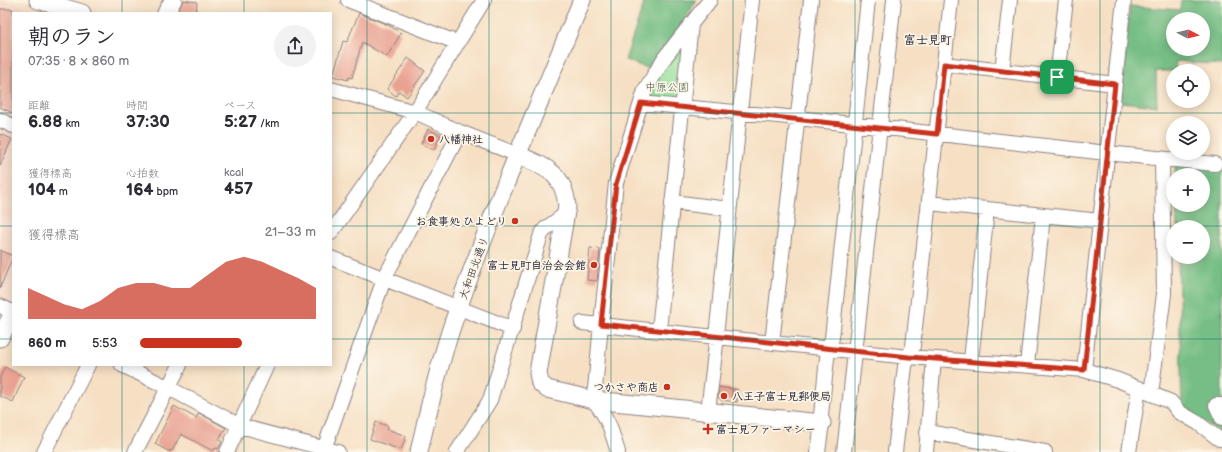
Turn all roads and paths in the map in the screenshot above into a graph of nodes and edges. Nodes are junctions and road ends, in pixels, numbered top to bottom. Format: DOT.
graph roads {
  1 [pos="38,0"];
  2 [pos="173,0"];
  3 [pos="348,0"];
  4 [pos="484,0"];
  5 [pos="582,0"];
  6 [pos="710,0"];
  7 [pos="752,0"];
  8 [pos="811,0"];
  9 [pos="868,0"];
  10 [pos="894,0"];
  11 [pos="951,0"];
  12 [pos="1010,0"];
  13 [pos="1066,0"];
  14 [pos="1124,0"];
  15 [pos="79,12"];
  16 [pos="167,12"];
  17 [pos="691,24"];
  18 [pos="458,43"];
  19 [pos="944,64"];
  20 [pos="1002,71"];
  21 [pos="1057,77"];
  22 [pos="1115,84"];
  23 [pos="332,89"];
  24 [pos="641,103"];
  25 [pos="683,106"];
  26 [pos="415,112"];
  27 [pos="741,113"];
  28 [pos="798,118"];
  29 [pos="0,120"];
  30 [pos="854,125"];
  31 [pos="12,126"];
  32 [pos="880,128"];
  33 [pos="460,132"];
  34 [pos="937,134"];
  35 [pos="1107,153"];
  36 [pos="518,155"];
  37 [pos="1162,158"];
  38 [pos="1216,164"];
  39 [pos="672,202"];
  40 [pos="929,202"];
  41 [pos="729,209"];
  42 [pos="986,210"];
  43 [pos="567,214"];
  44 [pos="1043,216"];
  45 [pos="1100,222"];
  46 [pos="332,232"];
  47 [pos="332,258"];
  48 [pos="384,279"];
  49 [pos="0,306"];
  50 [pos="459,308"];
  51 [pos="12,312"];
  52 [pos="12,314"];
  53 [pos="582,323"];
  54 [pos="601,324"];
  55 [pos="513,329"];
  56 [pos="659,330"];
  57 [pos="716,336"];
  58 [pos="0,338"];
  59 [pos="772,343"];
  60 [pos="828,349"];
  61 [pos="855,352"];
  62 [pos="909,357"];
  63 [pos="934,358"];
  64 [pos="971,360"];
  65 [pos="1027,365"];
  66 [pos="87,366"];
  67 [pos="124,366"];
  68 [pos="180,366"];
  69 [pos="267,366"];
  70 [pos="1084,370"];
  71 [pos="169,388"];
  72 [pos="1145,391"];
  73 [pos="594,400"];
  74 [pos="1222,405"];
  75 [pos="708,411"];
  76 [pos="1222,418"];
  77 [pos="822,423"];
  78 [pos="240,426"];
  79 [pos="928,432"];
  80 [pos="1222,438"];
  81 [pos="324,450"];
  82 [pos="44,452"];
  83 [pos="135,452"];
  84 [pos="227,452"];
  85 [pos="338,452"];
  86 [pos="419,452"];
  87 [pos="457,452"];
  88 [pos="618,452"];
  89 [pos="818,452"];
  90 [pos="844,452"];
  91 [pos="895,452"];
  92 [pos="926,452"];
  93 [pos="1045,452"];
  94 [pos="1129,452"];
  1 -- 15 [label="street"];
  2 -- 16 [label="street"];
  3 -- 18 [label="street"];
  4 -- 18 [label="street"];
  5 -- 36 [label="street, 大和田北通り"];
  6 -- 17 [label="street"];
  7 -- 27 [label="street"];
  8 -- 28 [label="street"];
  9 -- 30 [label="street"];
  10 -- 32 [label="street"];
  11 -- 19 [label="street"];
  12 -- 20 [label="street"];
  13 -- 21 [label="street"];
  14 -- 22 [label="street"];
  17 -- 24 [label="street"];
  17 -- 25 [label="street"];
  18 -- 26 [label="street"];
  19 -- 20 [label="street"];
  19 -- 34 [label="street"];
  20 -- 21 [label="street"];
  21 -- 22 [label="street"];
  22 -- 35 [label="street"];
  23 -- 26 [label="street"];
  24 -- 25 [label="street"];
  24 -- 54 [label="street"];
  25 -- 27 [label="street"];
  25 -- 39 [label="street"];
  26 -- 33 [label="street"];
  26 -- 46 [label="street"];
  27 -- 28 [label="street"];
  27 -- 41 [label="street"];
  28 -- 30 [label="street"];
  28 -- 59 [label="street"];
  29 -- 31 [label="street"];
  30 -- 32 [label="street"];
  30 -- 60 [label="street"];
  32 -- 34 [label="street"];
  32 -- 61 [label="street"];
  33 -- 36 [label="street"];
  33 -- 48 [label="street"];
  34 -- 35 [label="street"];
  34 -- 40 [label="street"];
  35 -- 37 [label="street"];
  35 -- 45 [label="street"];
  36 -- 43 [label="street"];
  36 -- 50 [label="street, 大和田北通り"];
  37 -- 38 [label="street"];
  37 -- 72 [label="street"];
  39 -- 41 [label="street"];
  39 -- 56 [label="street"];
  40 -- 42 [label="street"];
  40 -- 62 [label="street"];
  41 -- 57 [label="street"];
  42 -- 44 [label="street"];
  42 -- 64 [label="street"];
  43 -- 55 [label="street"];
  43 -- 73 [label="street"];
  44 -- 45 [label="street"];
  44 -- 65 [label="street"];
  45 -- 70 [label="street"];
  47 -- 48 [label="street"];
  48 -- 50 [label="street"];
  48 -- 81 [label="street"];
  49 -- 51 [label="street"];
  50 -- 55 [label="street"];
  50 -- 86 [label="street, 大和田北通り"];
  52 -- 58 [label="street"];
  53 -- 54 [label="street"];
  54 -- 56 [label="street"];
  54 -- 73 [label="street"];
  55 -- 87 [label="street"];
  56 -- 57 [label="street"];
  57 -- 59 [label="street"];
  57 -- 75 [label="street"];
  59 -- 60 [label="street"];
  60 -- 61 [label="street"];
  60 -- 77 [label="street"];
  61 -- 62 [label="street"];
  61 -- 90 [label="street"];
  62 -- 63 [label="street"];
  62 -- 91 [label="street"];
  63 -- 64 [label="street"];
  63 -- 79 [label="street"];
  64 -- 65 [label="street"];
  65 -- 70 [label="street"];
  66 -- 82 [label="street"];
  67 -- 71 [label="street"];
  68 -- 71 [label="street"];
  69 -- 78 [label="street"];
  70 -- 72 [label="street"];
  71 -- 78 [label="street"];
  71 -- 83 [label="street"];
  72 -- 80 [label="street"];
  72 -- 94 [label="street"];
  73 -- 75 [label="street"];
  73 -- 88 [label="street"];
  74 -- 76 [label="street"];
  75 -- 77 [label="street"];
  77 -- 89 [label="street"];
  78 -- 81 [label="street"];
  78 -- 84 [label="street"];
  79 -- 92 [label="street"];
  79 -- 93 [label="street"];
  81 -- 85 [label="street"];
}
